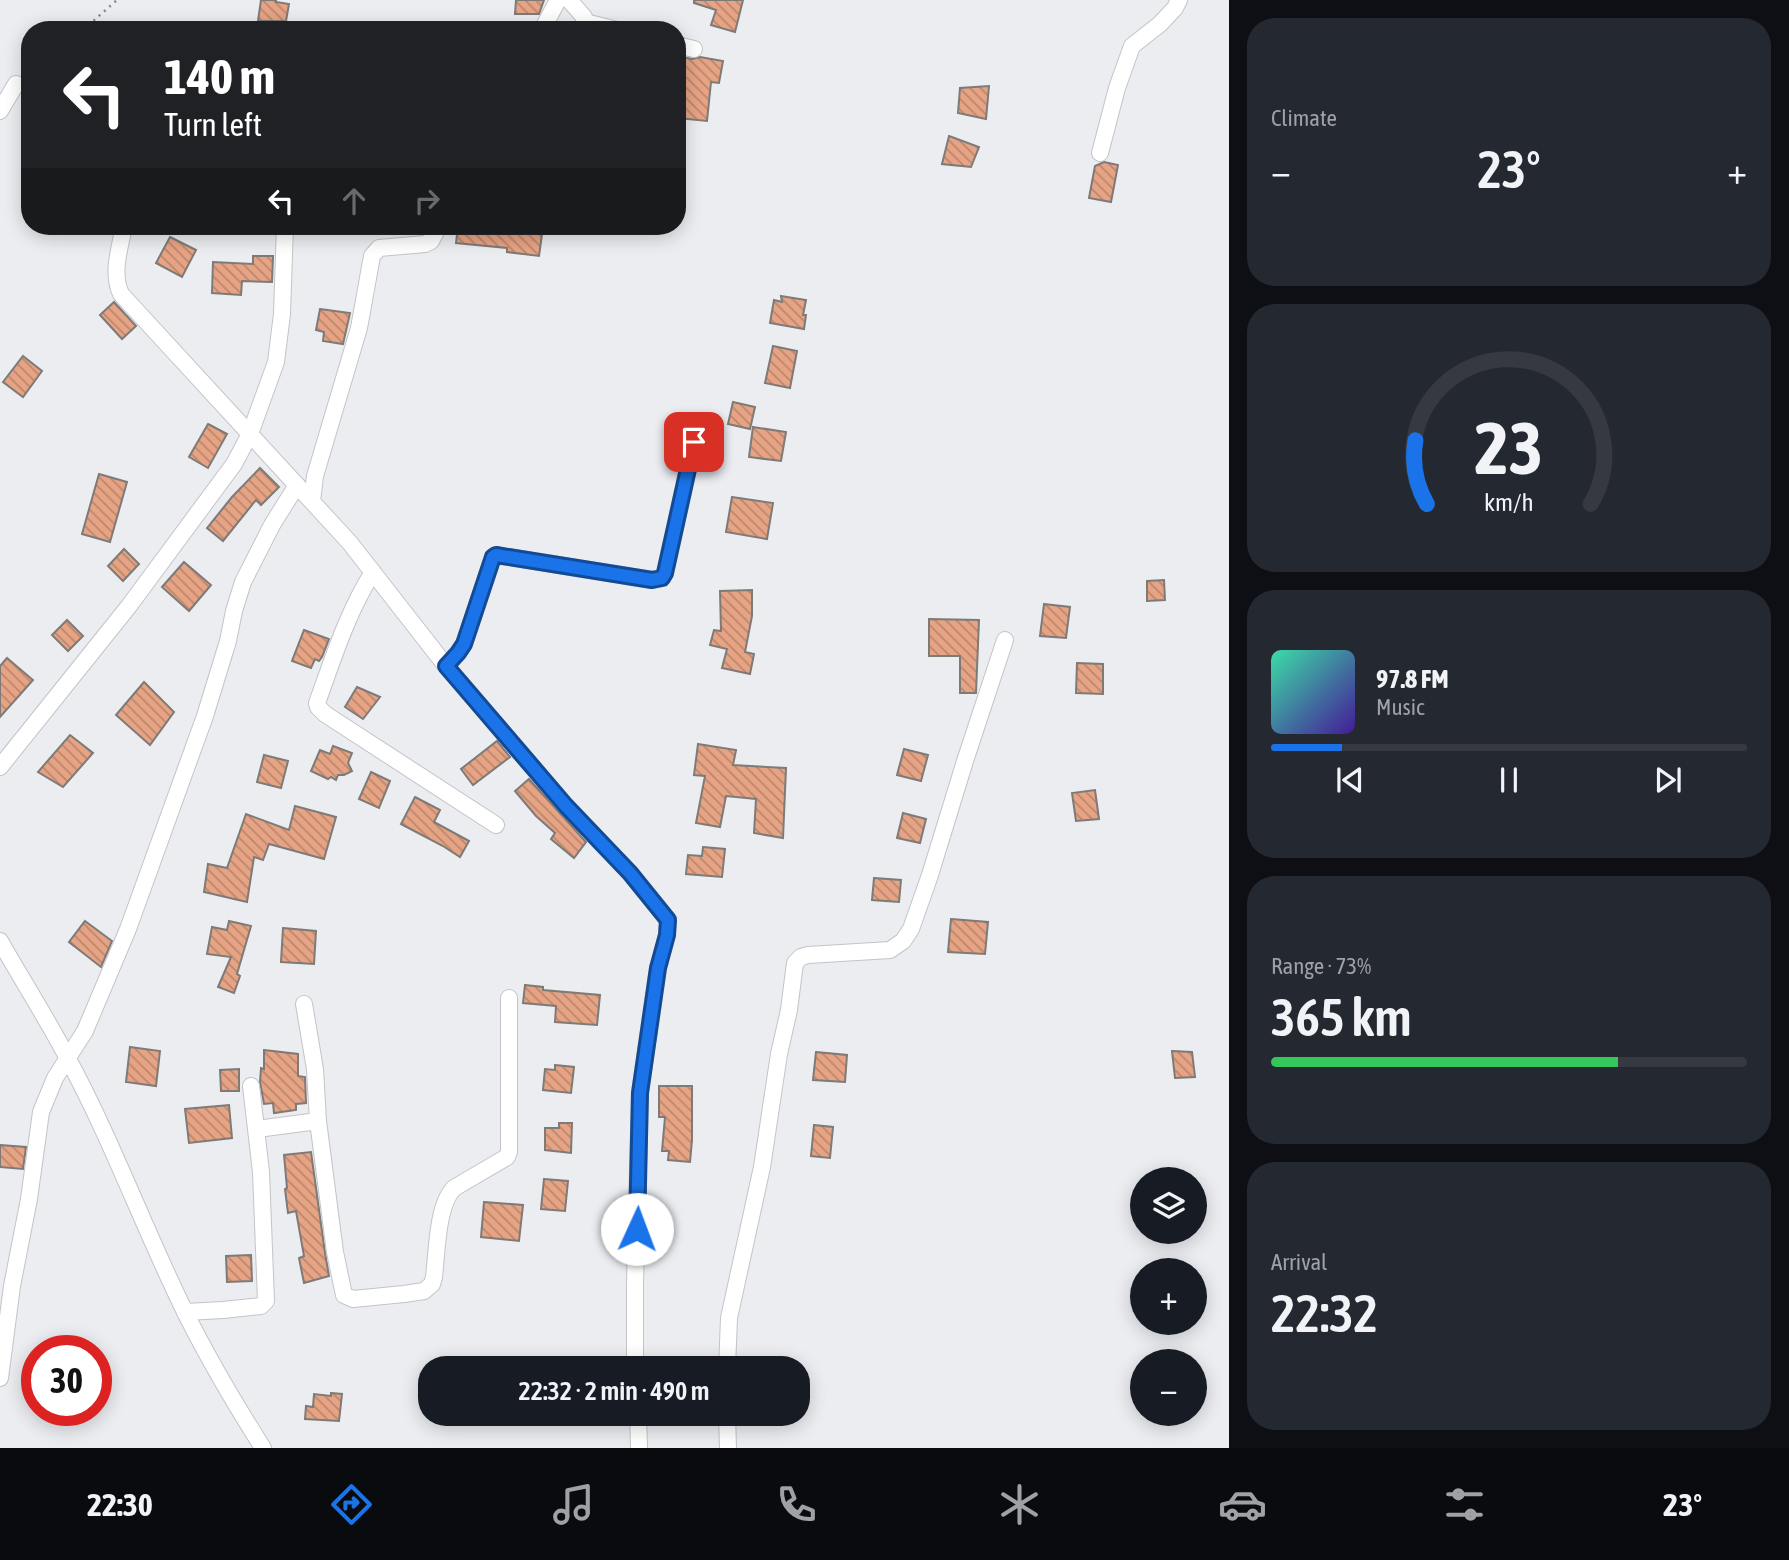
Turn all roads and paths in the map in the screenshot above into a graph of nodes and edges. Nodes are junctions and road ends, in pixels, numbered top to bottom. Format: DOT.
graph roads {
  1 [pos="117,0"];
  2 [pos="558,0"];
  3 [pos="569,0"];
  4 [pos="1180,0"];
  5 [pos="93,21"];
  6 [pos="547,21"];
  7 [pos="584,21"];
  8 [pos="686,47"];
  9 [pos="694,49"];
  10 [pos="16,85"];
  11 [pos="0,111"];
  12 [pos="1100,153"];
  13 [pos="122,235"];
  14 [pos="285,235"];
  15 [pos="434,235"];
  16 [pos="250,434"];
  17 [pos="694,442"];
  18 [pos="297,485"];
  19 [pos="312,501"];
  20 [pos="373,572"];
  21 [pos="1005,639"];
  22 [pos="446,666"];
  23 [pos="0,766"];
  24 [pos="496,825"];
  25 [pos="0,941"];
  26 [pos="509,998"];
  27 [pos="304,1004"];
  28 [pos="67,1057"];
  29 [pos="251,1086"];
  30 [pos="318,1121"];
  31 [pos="257,1129"];
  32 [pos="185,1312"];
  33 [pos="635,1356"];
  34 [pos="727,1356"];
  35 [pos="0,1378"];
  36 [pos="638,1426"];
  37 [pos="728,1426"];
  38 [pos="263,1448"];
  39 [pos="639,1448"];
  40 [pos="729,1448"];
  1 -- 5 [label="path"];
  2 -- 6 [label="street"];
  3 -- 7 [label="street"];
  4 -- 12 [label="street"];
  8 -- 9 [label="street"];
  10 -- 11 [label="street"];
  13 -- 16 [label="street"];
  14 -- 16 [label="street"];
  15 -- 19 [label="street"];
  16 -- 18 [label="street"];
  16 -- 23 [label="street"];
  17 -- 22 [label="street"];
  18 -- 19 [label="street"];
  18 -- 28 [label="street"];
  19 -- 20 [label="street"];
  20 -- 22 [label="street"];
  20 -- 24 [label="street"];
  21 -- 34 [label="street"];
  22 -- 33 [label="street"];
  25 -- 28 [label="street"];
  26 -- 30 [label="street"];
  27 -- 30 [label="street"];
  28 -- 32 [label="street"];
  28 -- 35 [label="street"];
  29 -- 31 [label="street"];
  30 -- 31 [label="street"];
  31 -- 32 [label="street"];
  32 -- 38 [label="street"];
  36 -- 39 [label="street"];
  37 -- 40 [label="street"];
}
